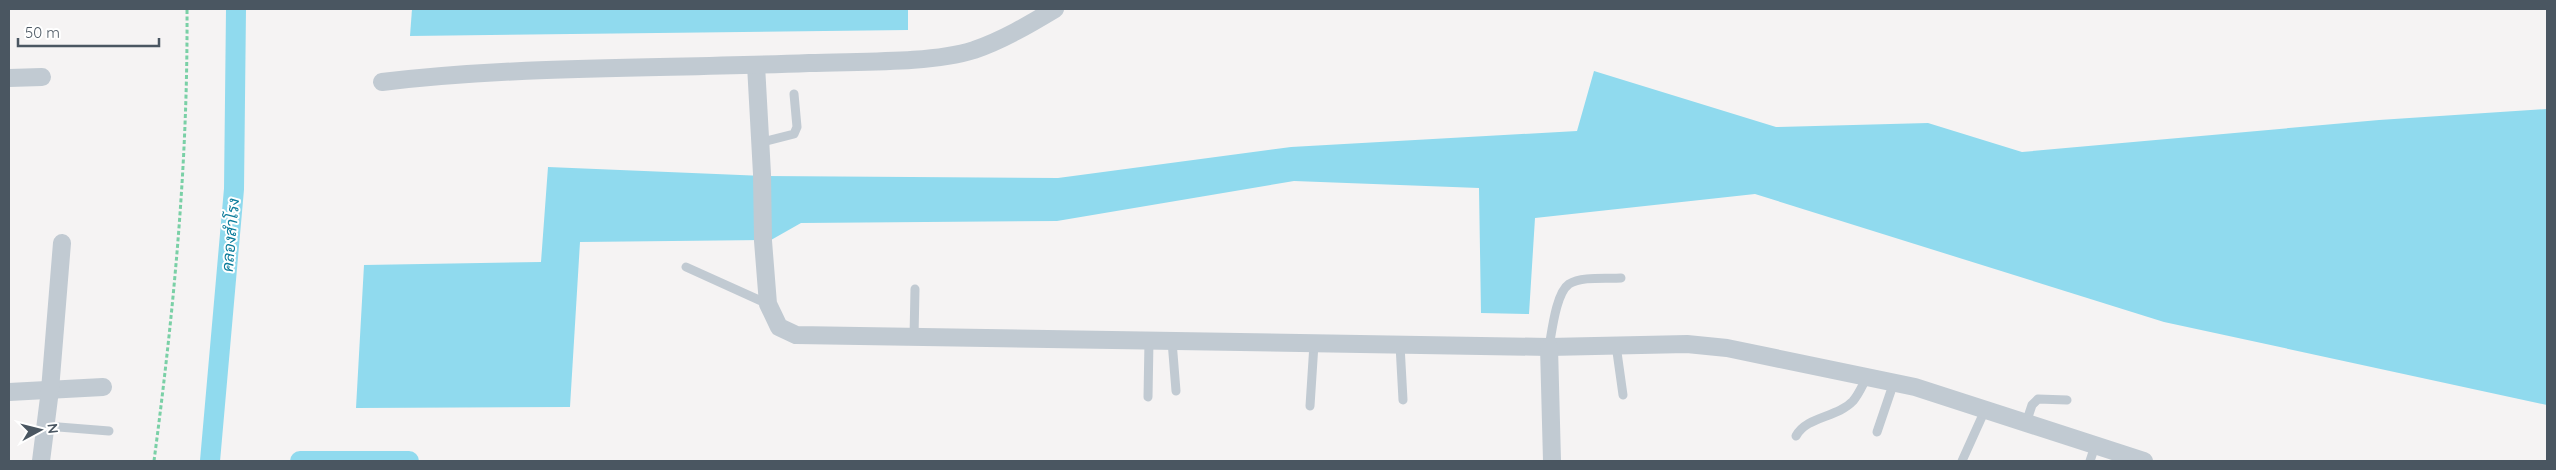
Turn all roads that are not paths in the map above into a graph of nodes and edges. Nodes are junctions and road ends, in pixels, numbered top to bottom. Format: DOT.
graph roads {
  1 [pos="1055,9"];
  2 [pos="756,65"];
  3 [pos="42,77"];
  4 [pos="9,78"];
  5 [pos="382,82"];
  6 [pos="794,94"];
  7 [pos="759,143"];
  8 [pos="62,243"];
  9 [pos="686,267"];
  10 [pos="1620,278"];
  11 [pos="915,289"];
  12 [pos="768,304"];
  13 [pos="914,338"];
  14 [pos="1149,341"];
  15 [pos="1172,342"];
  16 [pos="1314,344"];
  17 [pos="1400,345"];
  18 [pos="1616,346"];
  19 [pos="1549,347"];
  20 [pos="1867,377"];
  21 [pos="1894,382"];
  22 [pos="103,387"];
  23 [pos="50,390"];
  24 [pos="1176,391"];
  25 [pos="9,392"];
  26 [pos="1623,395"];
  27 [pos="1148,397"];
  28 [pos="1403,400"];
  29 [pos="2067,400"];
  30 [pos="1310,406"];
  31 [pos="1984,410"];
  32 [pos="2026,423"];
  33 [pos="46,426"];
  34 [pos="109,431"];
  35 [pos="1877,432"];
  36 [pos="1796,436"];
  37 [pos="2092,453"];
  38 [pos="1552,457"];
  39 [pos="41,461"];
  40 [pos="1962,461"];
  41 [pos="2144,461"];
  1 -- 2 [label="street"];
  2 -- 5 [label="street"];
  2 -- 7 [label="street"];
  3 -- 4 [label="street"];
  6 -- 7 [label="lane"];
  7 -- 12 [label="street"];
  8 -- 23 [label="street"];
  9 -- 12 [label="lane"];
  10 -- 19 [label="lane"];
  11 -- 13 [label="lane"];
  12 -- 13 [label="street"];
  13 -- 14 [label="street"];
  14 -- 15 [label="street"];
  14 -- 27 [label="lane"];
  15 -- 16 [label="street"];
  15 -- 24 [label="lane"];
  16 -- 17 [label="street"];
  16 -- 30 [label="lane"];
  17 -- 19 [label="street"];
  17 -- 28 [label="lane"];
  18 -- 19 [label="street"];
  18 -- 20 [label="street"];
  18 -- 26 [label="lane"];
  19 -- 38 [label="street"];
  20 -- 21 [label="street"];
  20 -- 36 [label="lane"];
  21 -- 31 [label="street"];
  21 -- 35 [label="lane"];
  22 -- 23 [label="street"];
  23 -- 25 [label="street"];
  23 -- 33 [label="street"];
  29 -- 32 [label="lane"];
  31 -- 32 [label="street"];
  31 -- 40 [label="lane"];
  32 -- 37 [label="street"];
  33 -- 34 [label="lane"];
  33 -- 39 [label="street"];
  37 -- 41 [label="street"];
}
